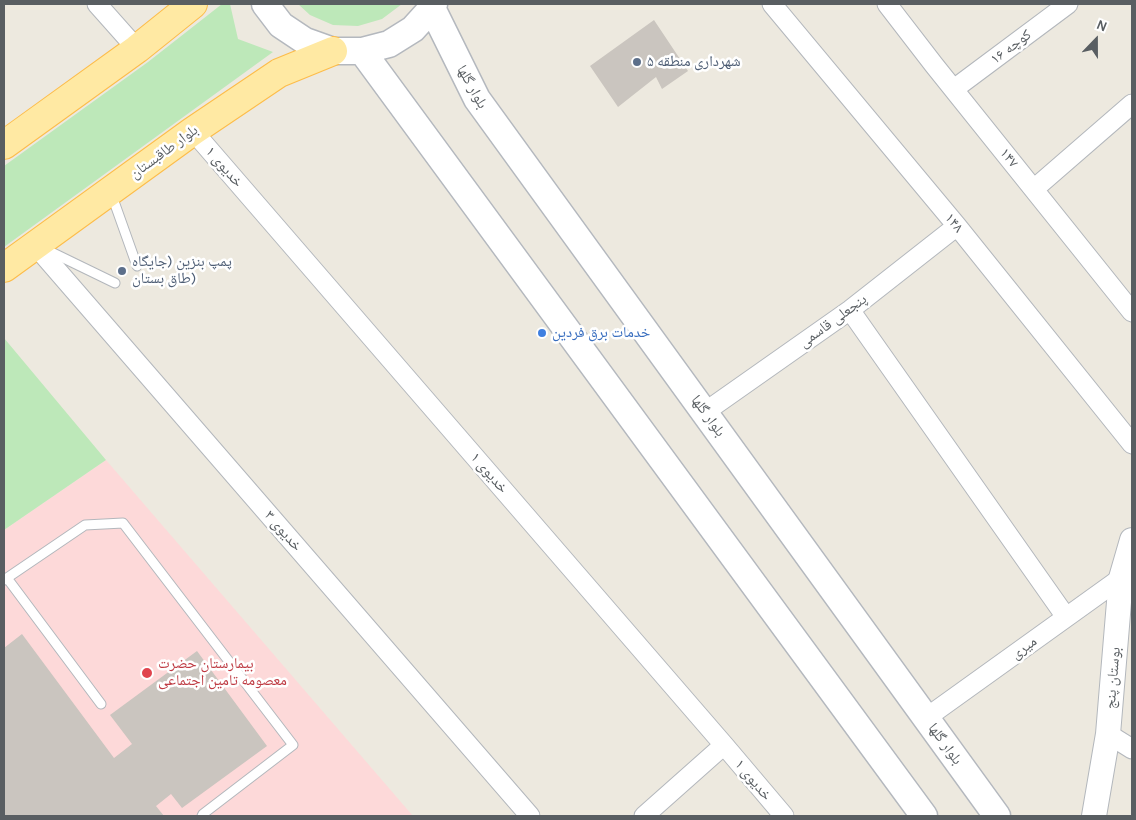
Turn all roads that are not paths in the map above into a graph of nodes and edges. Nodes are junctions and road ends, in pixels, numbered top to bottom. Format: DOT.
graph roads {
  1 [pos="97,4"];
  2 [pos="193,4"];
  3 [pos="265,4"];
  4 [pos="775,4"];
  5 [pos="887,4"];
  6 [pos="1068,4"];
  7 [pos="433,6"];
  8 [pos="137,49"];
  9 [pos="333,51"];
  10 [pos="362,51"];
  11 [pos="954,89"];
  12 [pos="1132,104"];
  13 [pos="193,131"];
  14 [pos="4,143"];
  15 [pos="1034,189"];
  16 [pos="110,191"];
  17 [pos="957,226"];
  18 [pos="36,245"];
  19 [pos="137,266"];
  20 [pos="4,268"];
  21 [pos="116,283"];
  22 [pos="850,310"];
  23 [pos="1132,312"];
  24 [pos="705,412"];
  25 [pos="1132,444"];
  26 [pos="1132,540"];
  27 [pos="1121,578"];
  28 [pos="5,579"];
  29 [pos="1066,617"];
  30 [pos="101,704"];
  31 [pos="926,718"];
  32 [pos="1108,734"];
  33 [pos="724,745"];
  34 [pos="1132,748"];
  35 [pos="202,816"];
  36 [pos="530,816"];
  37 [pos="644,816"];
  38 [pos="784,816"];
  39 [pos="924,816"];
  40 [pos="997,816"];
  41 [pos="1094,816"];
  1 -- 8 [label="street"];
  2 -- 8 [label="main road"];
  3 -- 9 [label="main road"];
  4 -- 17 [label="street, ۱۴۸"];
  5 -- 11 [label="street, ۱۴۷"];
  6 -- 11 [label="street, کوچه ۱۶"];
  7 -- 10 [label="main road"];
  7 -- 24 [label="main road, بلوار گلها"];
  8 -- 14 [label="main road"];
  9 -- 10 [label="main road"];
  9 -- 13 [label="main road, بلوار طاقبستان"];
  10 -- 39 [label="main road"];
  11 -- 15 [label="street, ۱۴۷"];
  12 -- 15 [label="street"];
  13 -- 16 [label="main road, بلوار طاقبستان"];
  13 -- 33 [label="street, خدیوی ۱"];
  15 -- 23 [label="street, ۱۴۷"];
  16 -- 18 [label="main road, بلوار طاقبستان"];
  16 -- 19 [label="lane"];
  17 -- 22 [label="street, پنجعلی قاسمی"];
  17 -- 25 [label="street, ۱۴۸"];
  18 -- 20 [label="main road, بلوار طاقبستان"];
  18 -- 21 [label="lane"];
  18 -- 36 [label="street, خدیوی ۳"];
  22 -- 24 [label="street, پنجعلی قاسمی"];
  22 -- 29 [label="street"];
  24 -- 31 [label="main road, بلوار گلها"];
  26 -- 27 [label="street, بوستان پنج"];
  27 -- 29 [label="street, میری"];
  27 -- 32 [label="street, بوستان پنج"];
  28 -- 30 [label="lane"];
  28 -- 35 [label="lane"];
  29 -- 31 [label="street, میری"];
  31 -- 40 [label="main road, بلوار گلها"];
  32 -- 34 [label="street"];
  32 -- 41 [label="street, بوستان پنج"];
  33 -- 37 [label="street"];
  33 -- 38 [label="street, خدیوی ۱"];
}
